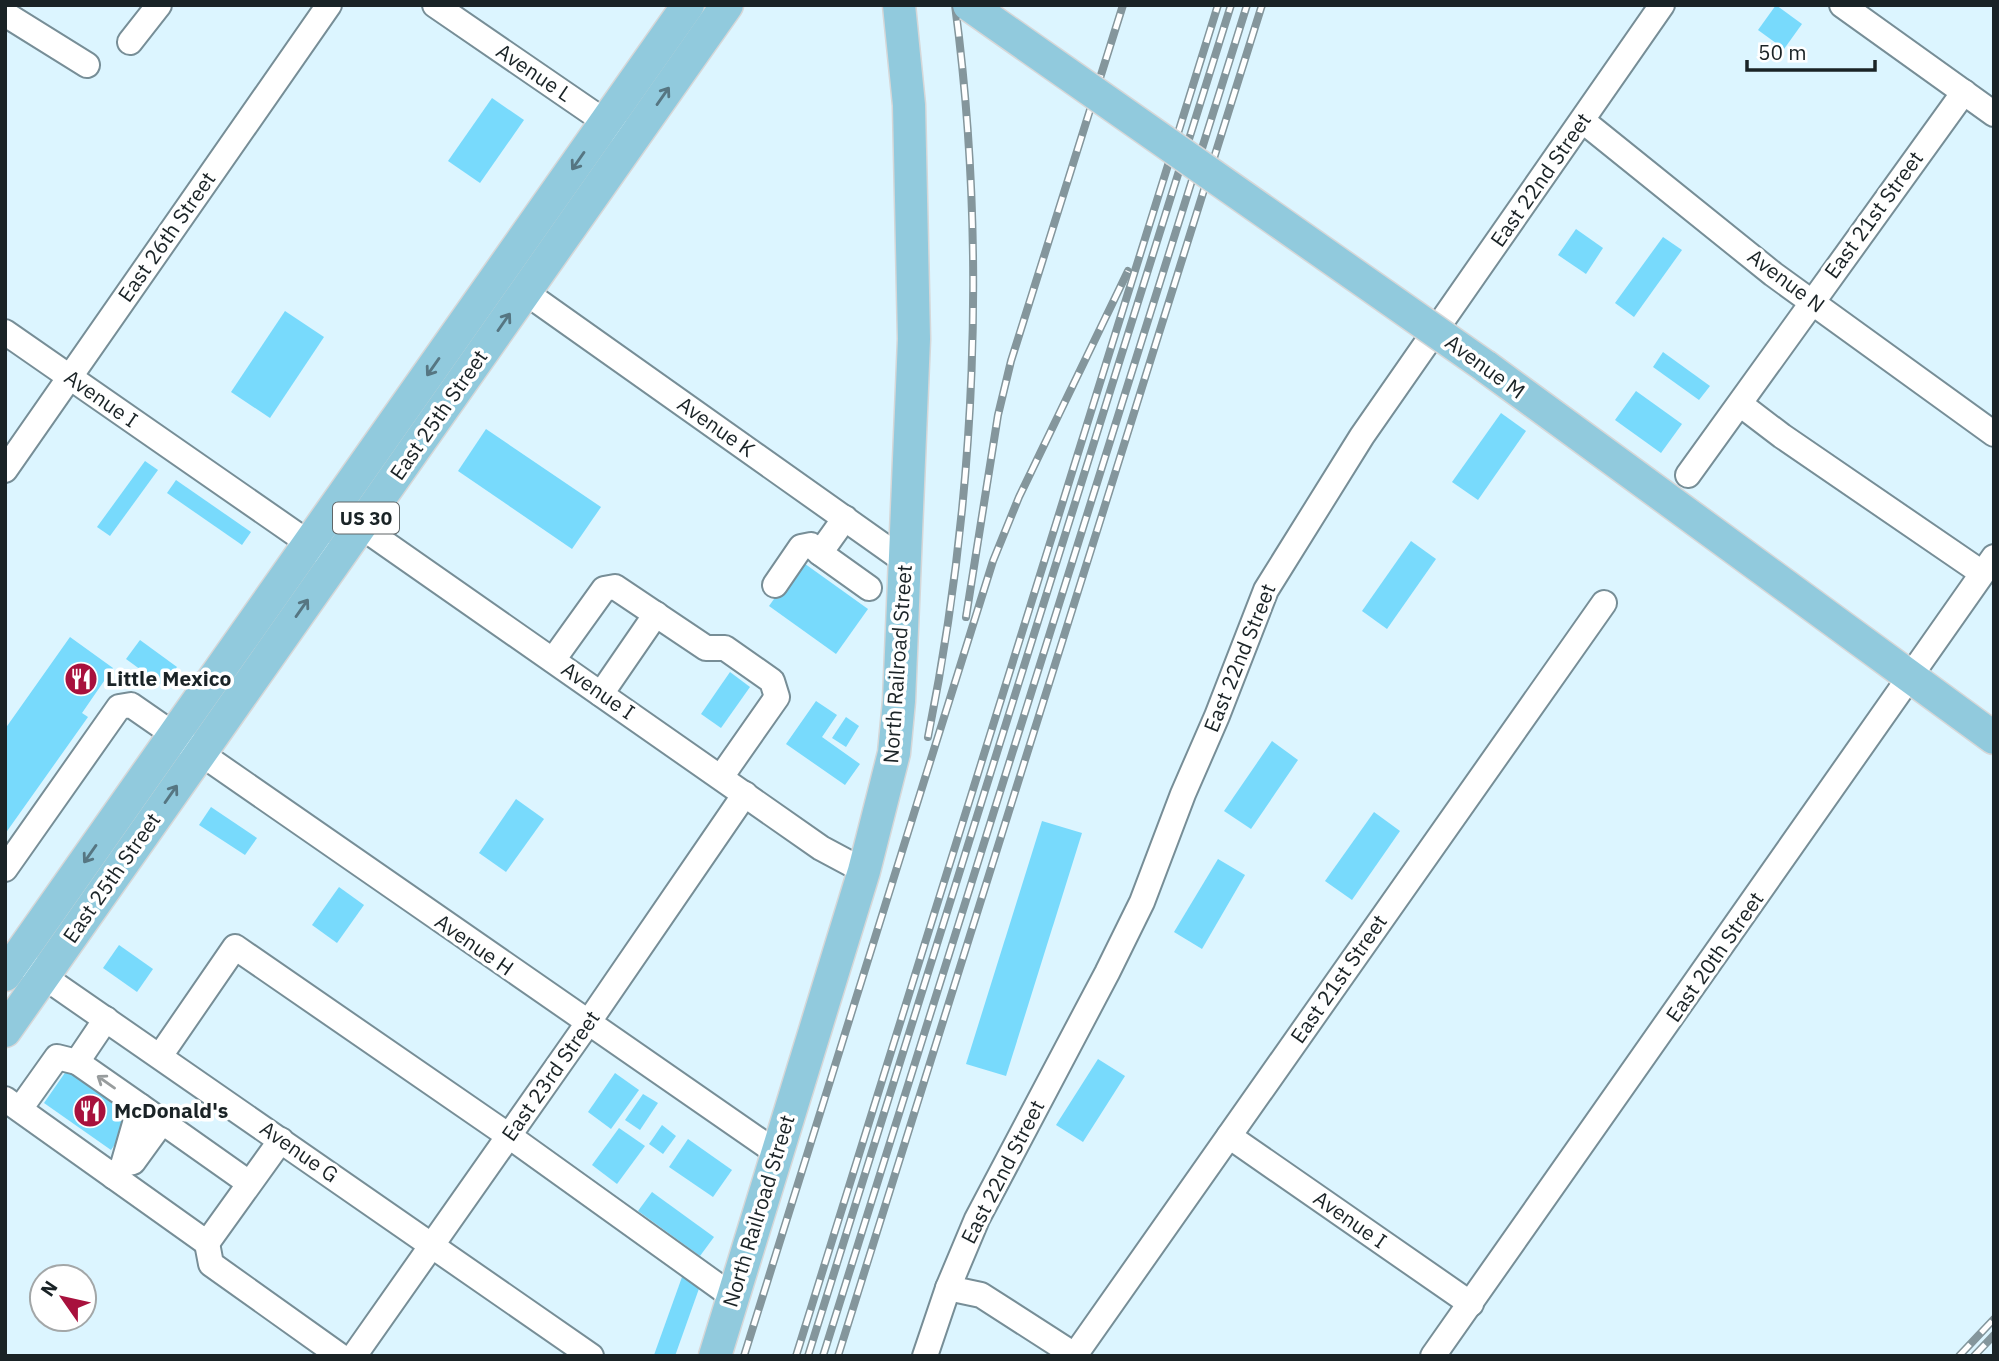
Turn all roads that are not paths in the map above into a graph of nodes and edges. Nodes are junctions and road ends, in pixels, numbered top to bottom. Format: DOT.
graph roads {
  1 [pos="159,5"];
  2 [pos="329,5"];
  3 [pos="435,5"];
  4 [pos="688,5"];
  5 [pos="727,5"];
  6 [pos="969,5"];
  7 [pos="1662,5"];
  8 [pos="1842,5"];
  9 [pos="5,14"];
  10 [pos="898,14"];
  11 [pos="130,42"];
  12 [pos="87,65"];
  13 [pos="1964,92"];
  14 [pos="1994,114"];
  15 [pos="1583,121"];
  16 [pos="606,122"];
  17 [pos="632,140"];
  18 [pos="525,292"];
  19 [pos="1813,300"];
  20 [pos="5,332"];
  21 [pos="69,377"];
  22 [pos="1740,404"];
  23 [pos="1994,434"];
  24 [pos="5,470"];
  25 [pos="1688,475"];
  26 [pos="334,507"];
  27 [pos="845,518"];
  28 [pos="361,526"];
  29 [pos="309,543"];
  30 [pos="821,553"];
  31 [pos="335,561"];
  32 [pos="906,562"];
  33 [pos="1988,565"];
  34 [pos="775,584"];
  35 [pos="869,588"];
  36 [pos="1604,603"];
  37 [pos="656,614"];
  38 [pos="554,660"];
  39 [pos="1908,676"];
  40 [pos="601,694"];
  41 [pos="173,734"];
  42 [pos="1994,738"];
  43 [pos="200,752"];
  44 [pos="721,778"];
  45 [pos="745,794"];
  46 [pos="5,869"];
  47 [pos="864,871"];
  48 [pos="9,961"];
  49 [pos="44,976"];
  50 [pos="106,1019"];
  51 [pos="589,1023"];
  52 [pos="5,1031"];
  53 [pos="160,1056"];
  54 [pos="77,1062"];
  55 [pos="13,1104"];
  56 [pos="140,1106"];
  57 [pos="162,1122"];
  58 [pos="509,1136"];
  59 [pos="1229,1136"];
  60 [pos="281,1140"];
  61 [pos="777,1153"];
  62 [pos="119,1171"];
  63 [pos="248,1182"];
  64 [pos="207,1243"];
  65 [pos="433,1245"];
  66 [pos="948,1288"];
  67 [pos="732,1296"];
  68 [pos="1471,1304"];
  69 [pos="340,1356"];
  70 [pos="354,1356"];
  71 [pos="591,1356"];
  72 [pos="715,1356"];
  73 [pos="925,1356"];
  74 [pos="1076,1356"];
  75 [pos="1433,1356"];
  1 -- 11 [label="street"];
  2 -- 21 [label="street, East 26th Street"];
  3 -- 16 [label="street, Avenue L"];
  4 -- 16 [label="main road, East 25th Street / US 30"];
  17 -- 5 [label="main road, East 25th Street / US 30, one-way"];
  6 -- 39 [label="main road, Avenue M, bridge"];
  7 -- 15 [label="street, East 22nd Street"];
  8 -- 13 [label="street"];
  9 -- 12 [label="street"];
  10 -- 32 [label="main road, North Railroad Street"];
  13 -- 14 [label="street"];
  13 -- 19 [label="street, East 21st Street"];
  15 -- 19 [label="street, Avenue N"];
  15 -- 66 [label="street, East 22nd Street"];
  16 -- 17 [label="street, Avenue L"];
  16 -- 26 [label="main road, East 25th Street / US 30, one-way"];
  17 -- 18 [label="main road, East 25th Street / US 30"];
  18 -- 27 [label="street, Avenue K"];
  28 -- 18 [label="main road, East 25th Street / US 30, one-way"];
  19 -- 22 [label="street, East 21st Street"];
  19 -- 23 [label="street, Avenue N"];
  20 -- 21 [label="street, Avenue I"];
  21 -- 24 [label="street, East 26th Street"];
  21 -- 29 [label="street, Avenue I"];
  22 -- 25 [label="street, East 21st Street"];
  22 -- 33 [label="street"];
  26 -- 28 [label="street, Avenue I"];
  26 -- 29 [label="main road, East 25th Street / US 30"];
  27 -- 30 [label="street"];
  27 -- 32 [label="street, Avenue K"];
  28 -- 31 [label="main road, East 25th Street / US 30"];
  28 -- 38 [label="street, Avenue I"];
  29 -- 31 [label="street, Avenue I"];
  29 -- 41 [label="main road, East 25th Street / US 30"];
  30 -- 34 [label="street"];
  30 -- 35 [label="street"];
  43 -- 31 [label="main road, East 25th Street / US 30, one-way"];
  32 -- 47 [label="main road, North Railroad Street"];
  33 -- 39 [label="street, East 20th Street"];
  36 -- 59 [label="street, East 21st Street"];
  37 -- 38 [label="street"];
  37 -- 40 [label="street"];
  37 -- 44 [label="street"];
  38 -- 40 [label="street, Avenue I"];
  39 -- 42 [label="main road, Avenue M"];
  39 -- 68 [label="street, East 20th Street"];
  40 -- 44 [label="street, Avenue I"];
  41 -- 43 [label="street, Avenue H"];
  41 -- 46 [label="street, Avenue H"];
  41 -- 48 [label="main road, East 25th Street / US 30, one-way"];
  49 -- 43 [label="main road, East 25th Street / US 30, one-way"];
  43 -- 51 [label="street, Avenue H"];
  44 -- 45 [label="street, Avenue I"];
  45 -- 47 [label="street, Avenue I"];
  45 -- 51 [label="street, East 23rd Street"];
  47 -- 61 [label="main road, North Railroad Street"];
  48 -- 49 [label="street, Avenue G"];
  49 -- 50 [label="street, Avenue G"];
  49 -- 52 [label="main road, East 25th Street / US 30"];
  50 -- 53 [label="street, Avenue G"];
  50 -- 54 [label="street"];
  51 -- 58 [label="street, East 23rd Street"];
  51 -- 61 [label="street, Avenue H"];
  53 -- 58 [label="street"];
  53 -- 60 [label="street, Avenue G"];
  54 -- 55 [label="street"];
  56 -- 54 [label="street, one-way"];
  55 -- 62 [label="street"];
  56 -- 57 [label="street"];
  56 -- 62 [label="street"];
  57 -- 62 [label="street"];
  57 -- 63 [label="street"];
  58 -- 65 [label="street, East 23rd Street"];
  58 -- 67 [label="street"];
  59 -- 68 [label="street, Avenue I"];
  59 -- 74 [label="street, East 21st Street"];
  60 -- 63 [label="street"];
  60 -- 65 [label="street, Avenue G"];
  61 -- 67 [label="main road, North Railroad Street"];
  62 -- 64 [label="street"];
  63 -- 64 [label="street"];
  64 -- 69 [label="street"];
  65 -- 70 [label="street, East 23rd Street"];
  65 -- 71 [label="street, Avenue G"];
  66 -- 73 [label="street"];
  66 -- 74 [label="street"];
  67 -- 72 [label="main road, North Railroad Street"];
  68 -- 75 [label="street, East 20th Street"];
}
